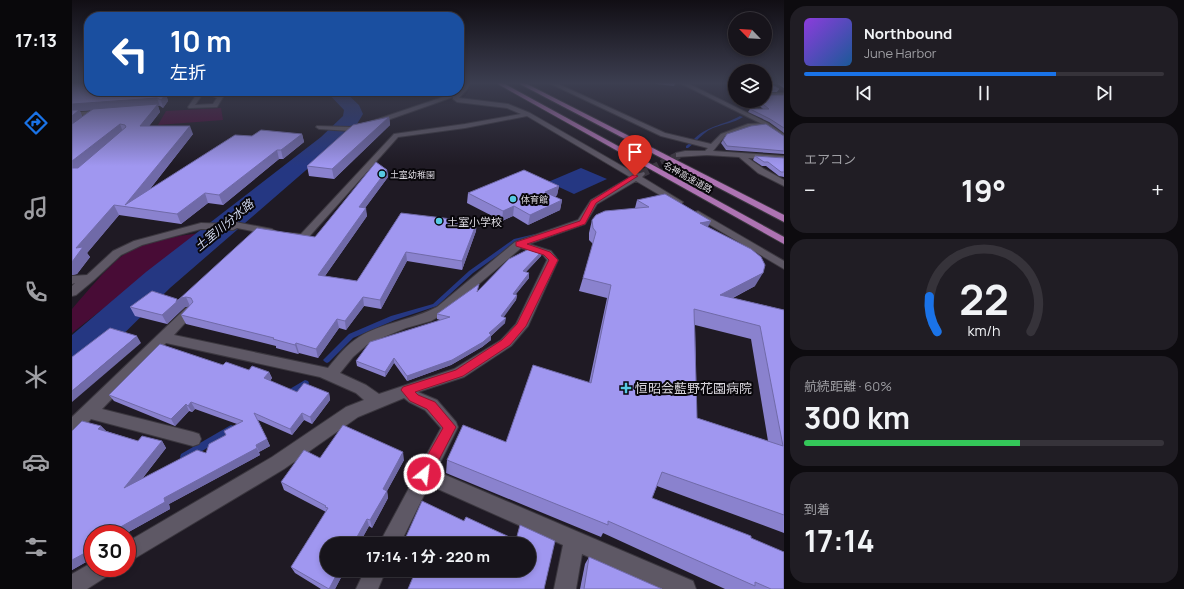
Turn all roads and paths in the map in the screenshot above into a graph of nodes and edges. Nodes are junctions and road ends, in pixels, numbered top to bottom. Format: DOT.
graph roads {
  1 [pos="409,110"];
  2 [pos="519,110"];
  3 [pos="549,110"];
  4 [pos="574,110"];
  5 [pos="611,110"];
  6 [pos="739,110"];
  7 [pos="110,112"];
  8 [pos="95,113"];
  9 [pos="528,114"];
  10 [pos="72,115"];
  11 [pos="84,122"];
  12 [pos="766,124"];
  13 [pos="319,127"];
  14 [pos="784,137"];
  15 [pos="709,149"];
  16 [pos="679,155"];
  17 [pos="741,155"];
  18 [pos="784,158"];
  19 [pos="638,175"];
  20 [pos="784,184"];
  21 [pos="784,219"];
  22 [pos="784,241"];
  23 [pos="519,244"];
  24 [pos="784,266"];
  25 [pos="90,278"];
  26 [pos="72,280"];
  27 [pos="72,292"];
  28 [pos="190,311"];
  29 [pos="163,338"];
  30 [pos="332,375"];
  31 [pos="407,390"];
  32 [pos="378,402"];
  33 [pos="88,412"];
  34 [pos="72,428"];
  35 [pos="193,439"];
  36 [pos="424,474"];
  37 [pos="392,537"];
  38 [pos="574,540"];
  39 [pos="136,548"];
  40 [pos="87,577"];
  41 [pos="373,577"];
  42 [pos="72,586"];
  43 [pos="367,589"];
  44 [pos="565,589"];
  45 [pos="685,589"];
  1 -- 13 [label="street"];
  2 -- 9 [label="street"];
  3 -- 22 [label="highway, 名神高速道路"];
  4 -- 21 [label="highway, 名神高速道路"];
  5 -- 15 [label="street"];
  6 -- 12 [label="street"];
  7 -- 8 [label="street"];
  8 -- 10 [label="street"];
  8 -- 11 [label="street"];
  9 -- 19 [label="street"];
  9 -- 25 [label="street"];
  12 -- 14 [label="street"];
  12 -- 15 [label="street"];
  15 -- 16 [label="street"];
  15 -- 17 [label="street"];
  17 -- 18 [label="street"];
  17 -- 20 [label="street"];
  19 -- 23 [label="street"];
  19 -- 24 [label="street"];
  23 -- 30 [label="street"];
  23 -- 31 [label="street"];
  25 -- 26 [label="street"];
  25 -- 27 [label="street"];
  28 -- 29 [label="street"];
  29 -- 30 [label="street"];
  29 -- 33 [label="street"];
  30 -- 32 [label="street"];
  31 -- 32 [label="street"];
  31 -- 36 [label="street"];
  32 -- 39 [label="street"];
  33 -- 34 [label="street"];
  33 -- 35 [label="street"];
  36 -- 37 [label="street"];
  36 -- 38 [label="street"];
  38 -- 44 [label="street"];
  38 -- 45 [label="street"];
  40 -- 42 [label="street"];
  41 -- 43 [label="street"];
}
